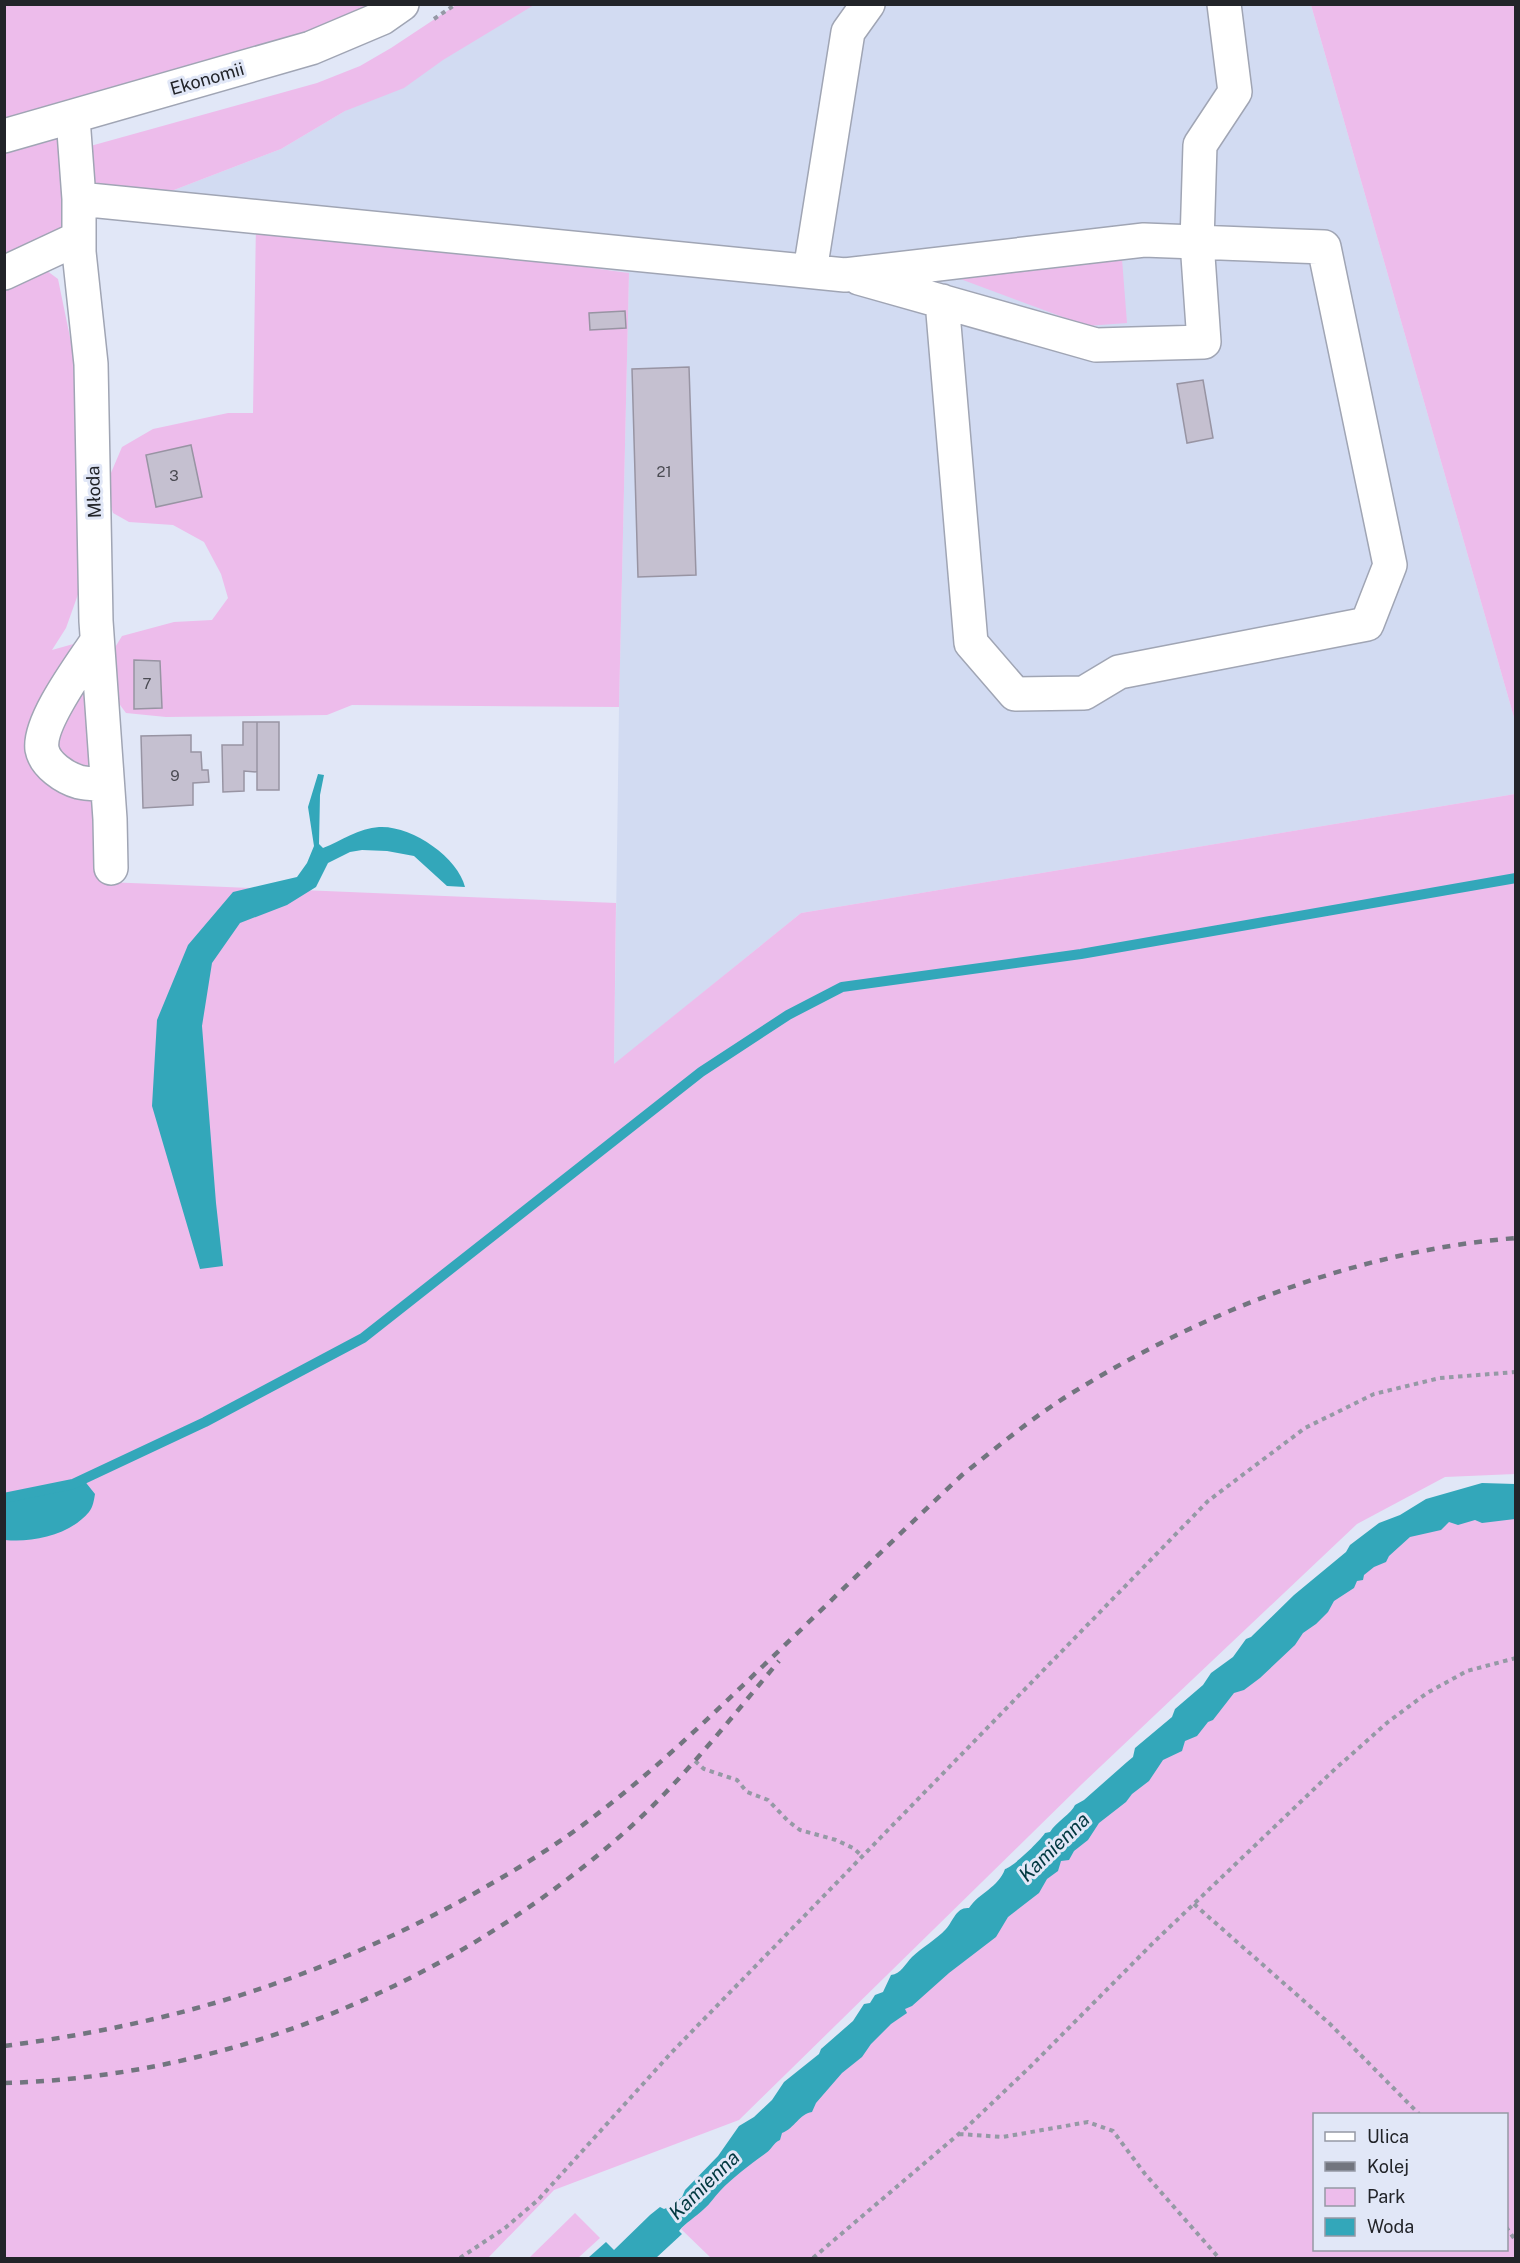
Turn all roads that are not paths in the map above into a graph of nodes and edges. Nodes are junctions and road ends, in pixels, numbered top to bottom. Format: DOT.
graph roads {
  1 [pos="402,4"];
  2 [pos="868,4"];
  3 [pos="1224,4"];
  4 [pos="73,117"];
  5 [pos="4,136"];
  6 [pos="79,200"];
  7 [pos="79,238"];
  8 [pos="1197,242"];
  9 [pos="810,272"];
  10 [pos="4,273"];
  11 [pos="845,274"];
  12 [pos="942,302"];
  13 [pos="97,641"];
  14 [pos="107,785"];
  15 [pos="111,868"];
  1 -- 4 [label="street, Ekonomii"];
  2 -- 9 [label="street"];
  3 -- 8 [label="street"];
  4 -- 5 [label="street, Ekonomii"];
  4 -- 6 [label="street, Młoda"];
  6 -- 7 [label="street, Młoda"];
  6 -- 9 [label="street"];
  7 -- 10 [label="street"];
  7 -- 13 [label="street, Młoda"];
  8 -- 11 [label="street"];
  8 -- 12 [label="street"];
  8 -- 12 [label="street"];
  9 -- 11 [label="street"];
  11 -- 12 [label="street"];
  13 -- 14 [label="street, Młoda"];
  13 -- 14 [label="street"];
  14 -- 15 [label="street, Młoda"];
}
